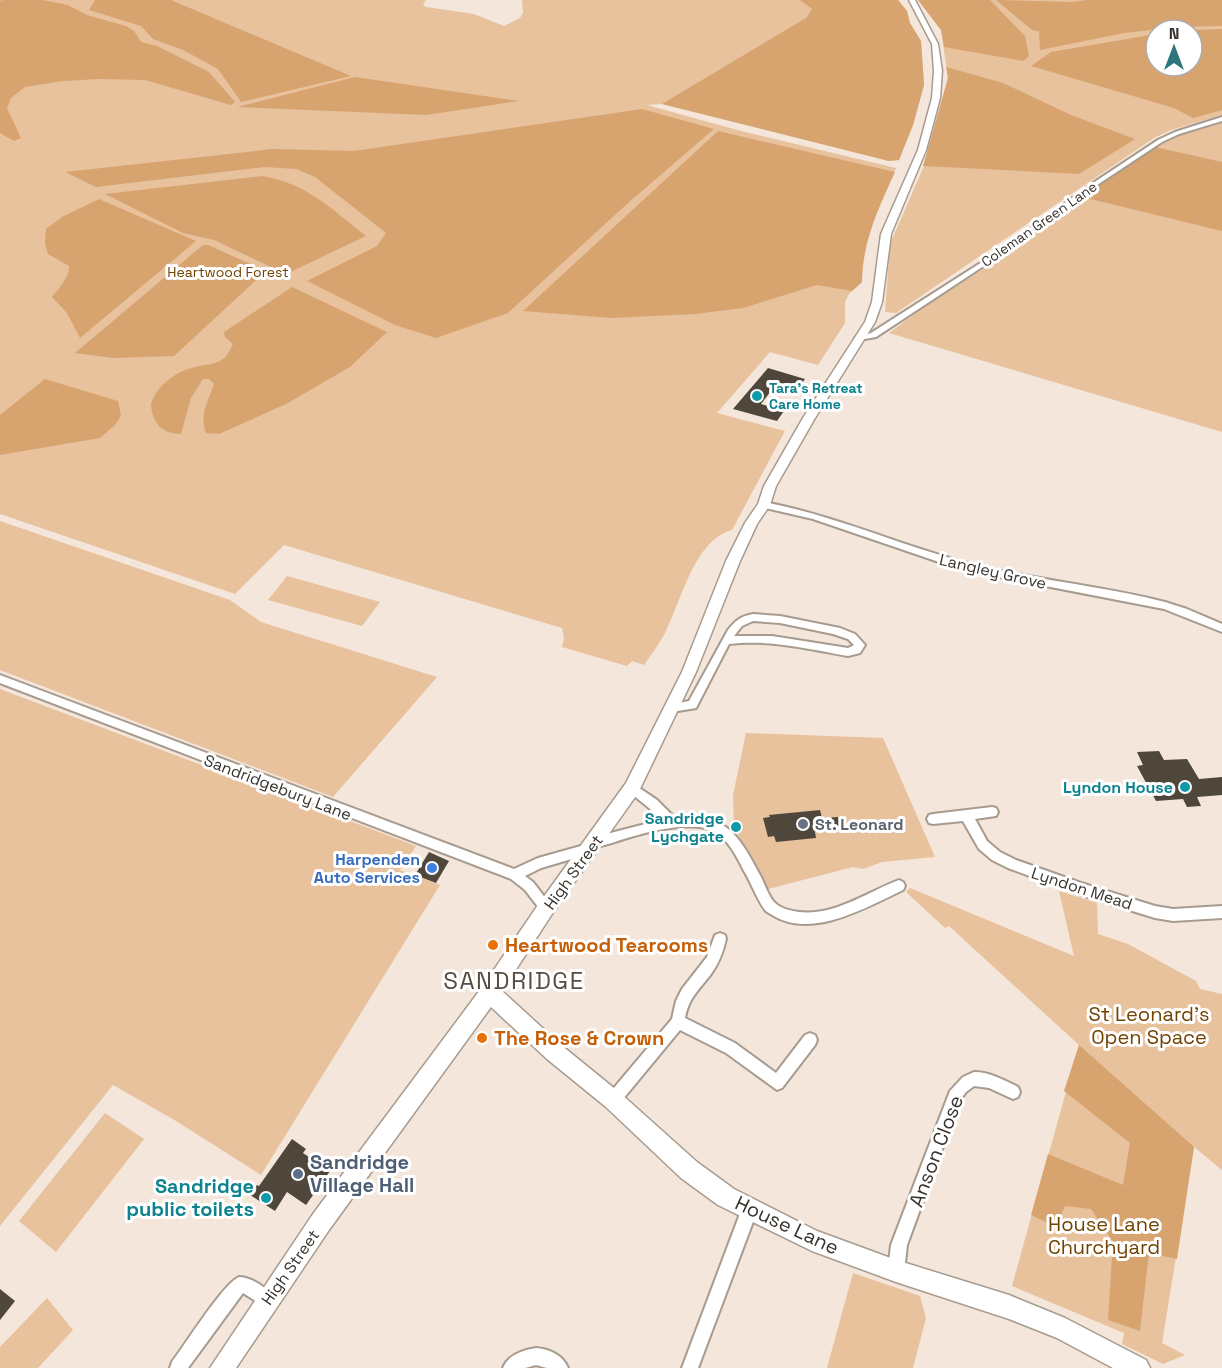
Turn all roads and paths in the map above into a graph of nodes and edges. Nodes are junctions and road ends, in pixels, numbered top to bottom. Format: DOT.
graph roads {
  1 [pos="912,0"];
  2 [pos="1222,119"];
  3 [pos="859,338"];
  4 [pos="764,506"];
  5 [pos="1222,628"];
  6 [pos="727,641"];
  7 [pos="0,680"];
  8 [pos="672,708"];
  9 [pos="632,788"];
  10 [pos="992,812"];
  11 [pos="966,815"];
  12 [pos="933,819"];
  13 [pos="672,823"];
  14 [pos="592,845"];
  15 [pos="515,875"];
  16 [pos="899,886"];
  17 [pos="546,908"];
  18 [pos="1222,912"];
  19 [pos="720,939"];
  20 [pos="490,993"];
  21 [pos="678,1022"];
  22 [pos="810,1040"];
  23 [pos="1013,1092"];
  24 [pos="613,1100"];
  25 [pos="749,1210"];
  26 [pos="896,1271"];
  27 [pos="267,1300"];
  28 [pos="178,1368"];
  29 [pos="222,1368"];
  30 [pos="511,1368"];
  31 [pos="560,1368"];
  32 [pos="690,1368"];
  33 [pos="1138,1368"];
  1 -- 3 [label="main road, High Street"];
  2 -- 3 [label="street, Coleman Green Lane"];
  3 -- 4 [label="main road, High Street"];
  4 -- 5 [label="street, Langley Grove"];
  4 -- 8 [label="main road, High Street"];
  6 -- 6 [label="street"];
  6 -- 8 [label="street"];
  7 -- 15 [label="street, Sandridgebury Lane"];
  8 -- 9 [label="main road, High Street"];
  9 -- 13 [label="street"];
  9 -- 14 [label="main road, High Street"];
  10 -- 11 [label="street"];
  11 -- 12 [label="street"];
  11 -- 18 [label="street, Lyndon Mead"];
  13 -- 14 [label="street"];
  13 -- 16 [label="street"];
  14 -- 15 [label="street"];
  14 -- 17 [label="main road, High Street"];
  15 -- 17 [label="street, Sandridgebury Lane"];
  17 -- 20 [label="main road, High Street"];
  19 -- 21 [label="street"];
  20 -- 24 [label="main road, House Lane"];
  20 -- 27 [label="main road, High Street"];
  21 -- 22 [label="street"];
  21 -- 24 [label="street"];
  23 -- 26 [label="street, Anson Close"];
  24 -- 25 [label="main road, House Lane"];
  25 -- 26 [label="main road, House Lane"];
  25 -- 32 [label="street"];
  26 -- 33 [label="main road, House Lane"];
  27 -- 28 [label="street"];
  27 -- 29 [label="main road, High Street"];
  30 -- 31 [label="street"];
}
